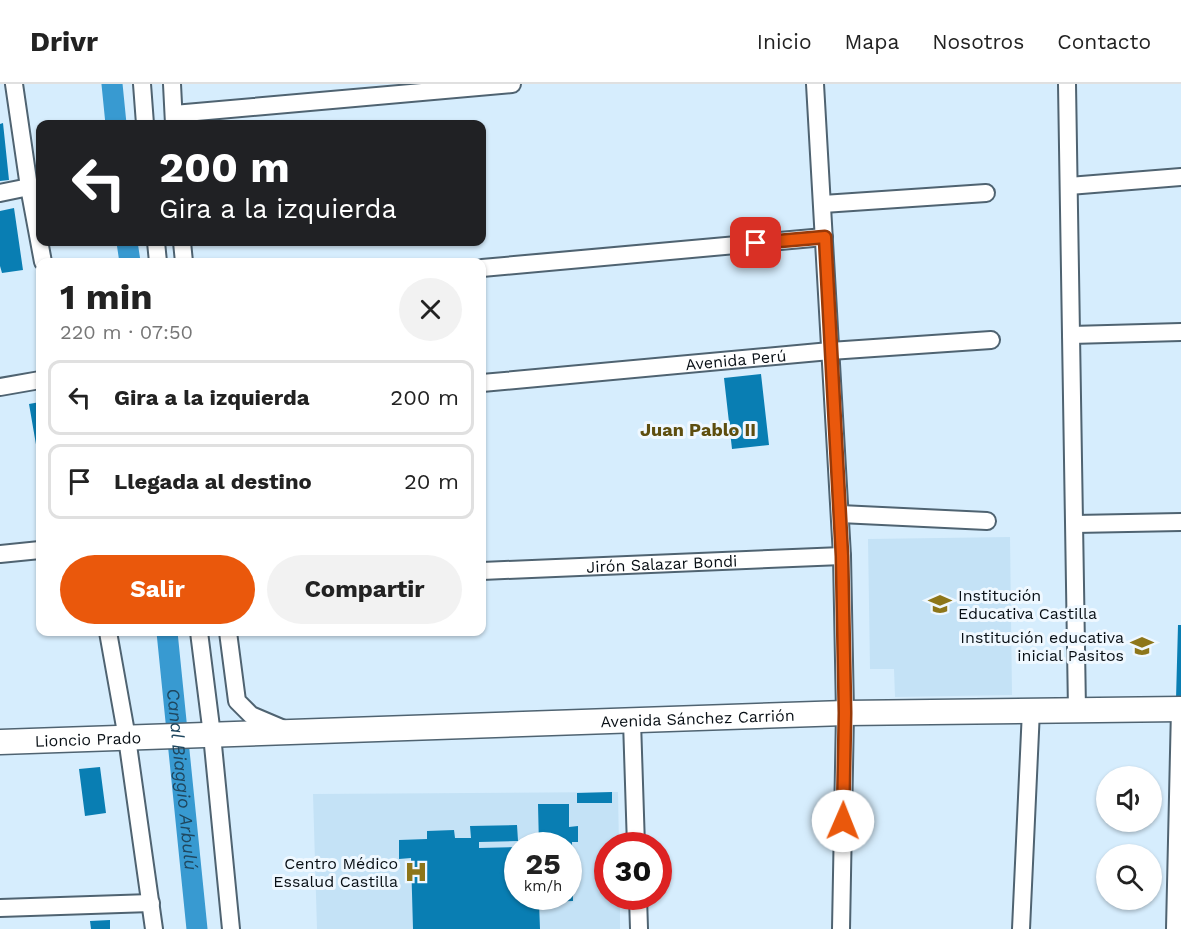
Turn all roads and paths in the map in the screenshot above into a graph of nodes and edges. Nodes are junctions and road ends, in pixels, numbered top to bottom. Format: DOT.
graph roads {
  1 [pos="14,84"];
  2 [pos="142,84"];
  3 [pos="172,84"];
  4 [pos="512,84"];
  5 [pos="815,84"];
  6 [pos="1067,84"];
  7 [pos="174,119"];
  8 [pos="146,120"];
  9 [pos="1181,177"];
  10 [pos="1069,186"];
  11 [pos="29,187"];
  12 [pos="0,193"];
  13 [pos="986,193"];
  14 [pos="823,204"];
  15 [pos="36,227"];
  16 [pos="825,237"];
  17 [pos="486,268"];
  18 [pos="1181,333"];
  19 [pos="1071,335"];
  20 [pos="991,340"];
  21 [pos="830,351"];
  22 [pos="36,381"];
  23 [pos="486,383"];
  24 [pos="0,387"];
  25 [pos="840,514"];
  26 [pos="987,521"];
  27 [pos="1181,522"];
  28 [pos="1075,524"];
  29 [pos="36,550"];
  30 [pos="0,554"];
  31 [pos="842,556"];
  32 [pos="486,571"];
  33 [pos="109,636"];
  34 [pos="200,636"];
  35 [pos="229,636"];
  36 [pos="1181,709"];
  37 [pos="1031,710"];
  38 [pos="1077,710"];
  39 [pos="845,713"];
  40 [pos="632,721"];
  41 [pos="290,732"];
  42 [pos="212,735"];
  43 [pos="134,738"];
  44 [pos="0,742"];
  45 [pos="636,832"];
  46 [pos="150,903"];
  47 [pos="0,908"];
  48 [pos="638,910"];
  49 [pos="154,929"];
  50 [pos="231,929"];
  51 [pos="639,929"];
  52 [pos="841,929"];
  53 [pos="1021,929"];
  54 [pos="1174,929"];
  1 -- 11 [label="street"];
  2 -- 8 [label="street"];
  3 -- 7 [label="street"];
  4 -- 7 [label="street"];
  5 -- 14 [label="street"];
  6 -- 10 [label="street"];
  9 -- 10 [label="street"];
  10 -- 19 [label="street"];
  11 -- 12 [label="street"];
  11 -- 15 [label="street"];
  13 -- 14 [label="street"];
  14 -- 16 [label="street"];
  16 -- 17 [label="street"];
  16 -- 21 [label="street"];
  18 -- 19 [label="street"];
  19 -- 28 [label="street"];
  20 -- 21 [label="street, Avenida Perú"];
  21 -- 23 [label="street, Avenida Perú"];
  21 -- 25 [label="street"];
  22 -- 24 [label="street"];
  25 -- 26 [label="street"];
  25 -- 31 [label="street"];
  27 -- 28 [label="street"];
  28 -- 38 [label="street"];
  29 -- 30 [label="street"];
  31 -- 32 [label="street, Jirón Salazar Bondi"];
  31 -- 39 [label="street"];
  33 -- 43 [label="street"];
  34 -- 42 [label="street"];
  35 -- 41 [label="street"];
  36 -- 38 [label="street, Avenida Sánchez Carrión"];
  36 -- 54 [label="street"];
  37 -- 38 [label="street, Avenida Sánchez Carrión"];
  37 -- 39 [label="street, Avenida Sánchez Carrión"];
  37 -- 53 [label="street"];
  39 -- 40 [label="street, Avenida Sánchez Carrión"];
  39 -- 52 [label="street"];
  40 -- 41 [label="street, Avenida Sánchez Carrión"];
  40 -- 45 [label="street"];
  41 -- 42 [label="street, Avenida Sánchez Carrión"];
  42 -- 43 [label="street, Lioncio Prado"];
  42 -- 50 [label="street"];
  43 -- 44 [label="street, Lioncio Prado"];
  43 -- 46 [label="street"];
  46 -- 47 [label="street"];
  46 -- 49 [label="street"];
  48 -- 51 [label="street"];
}
